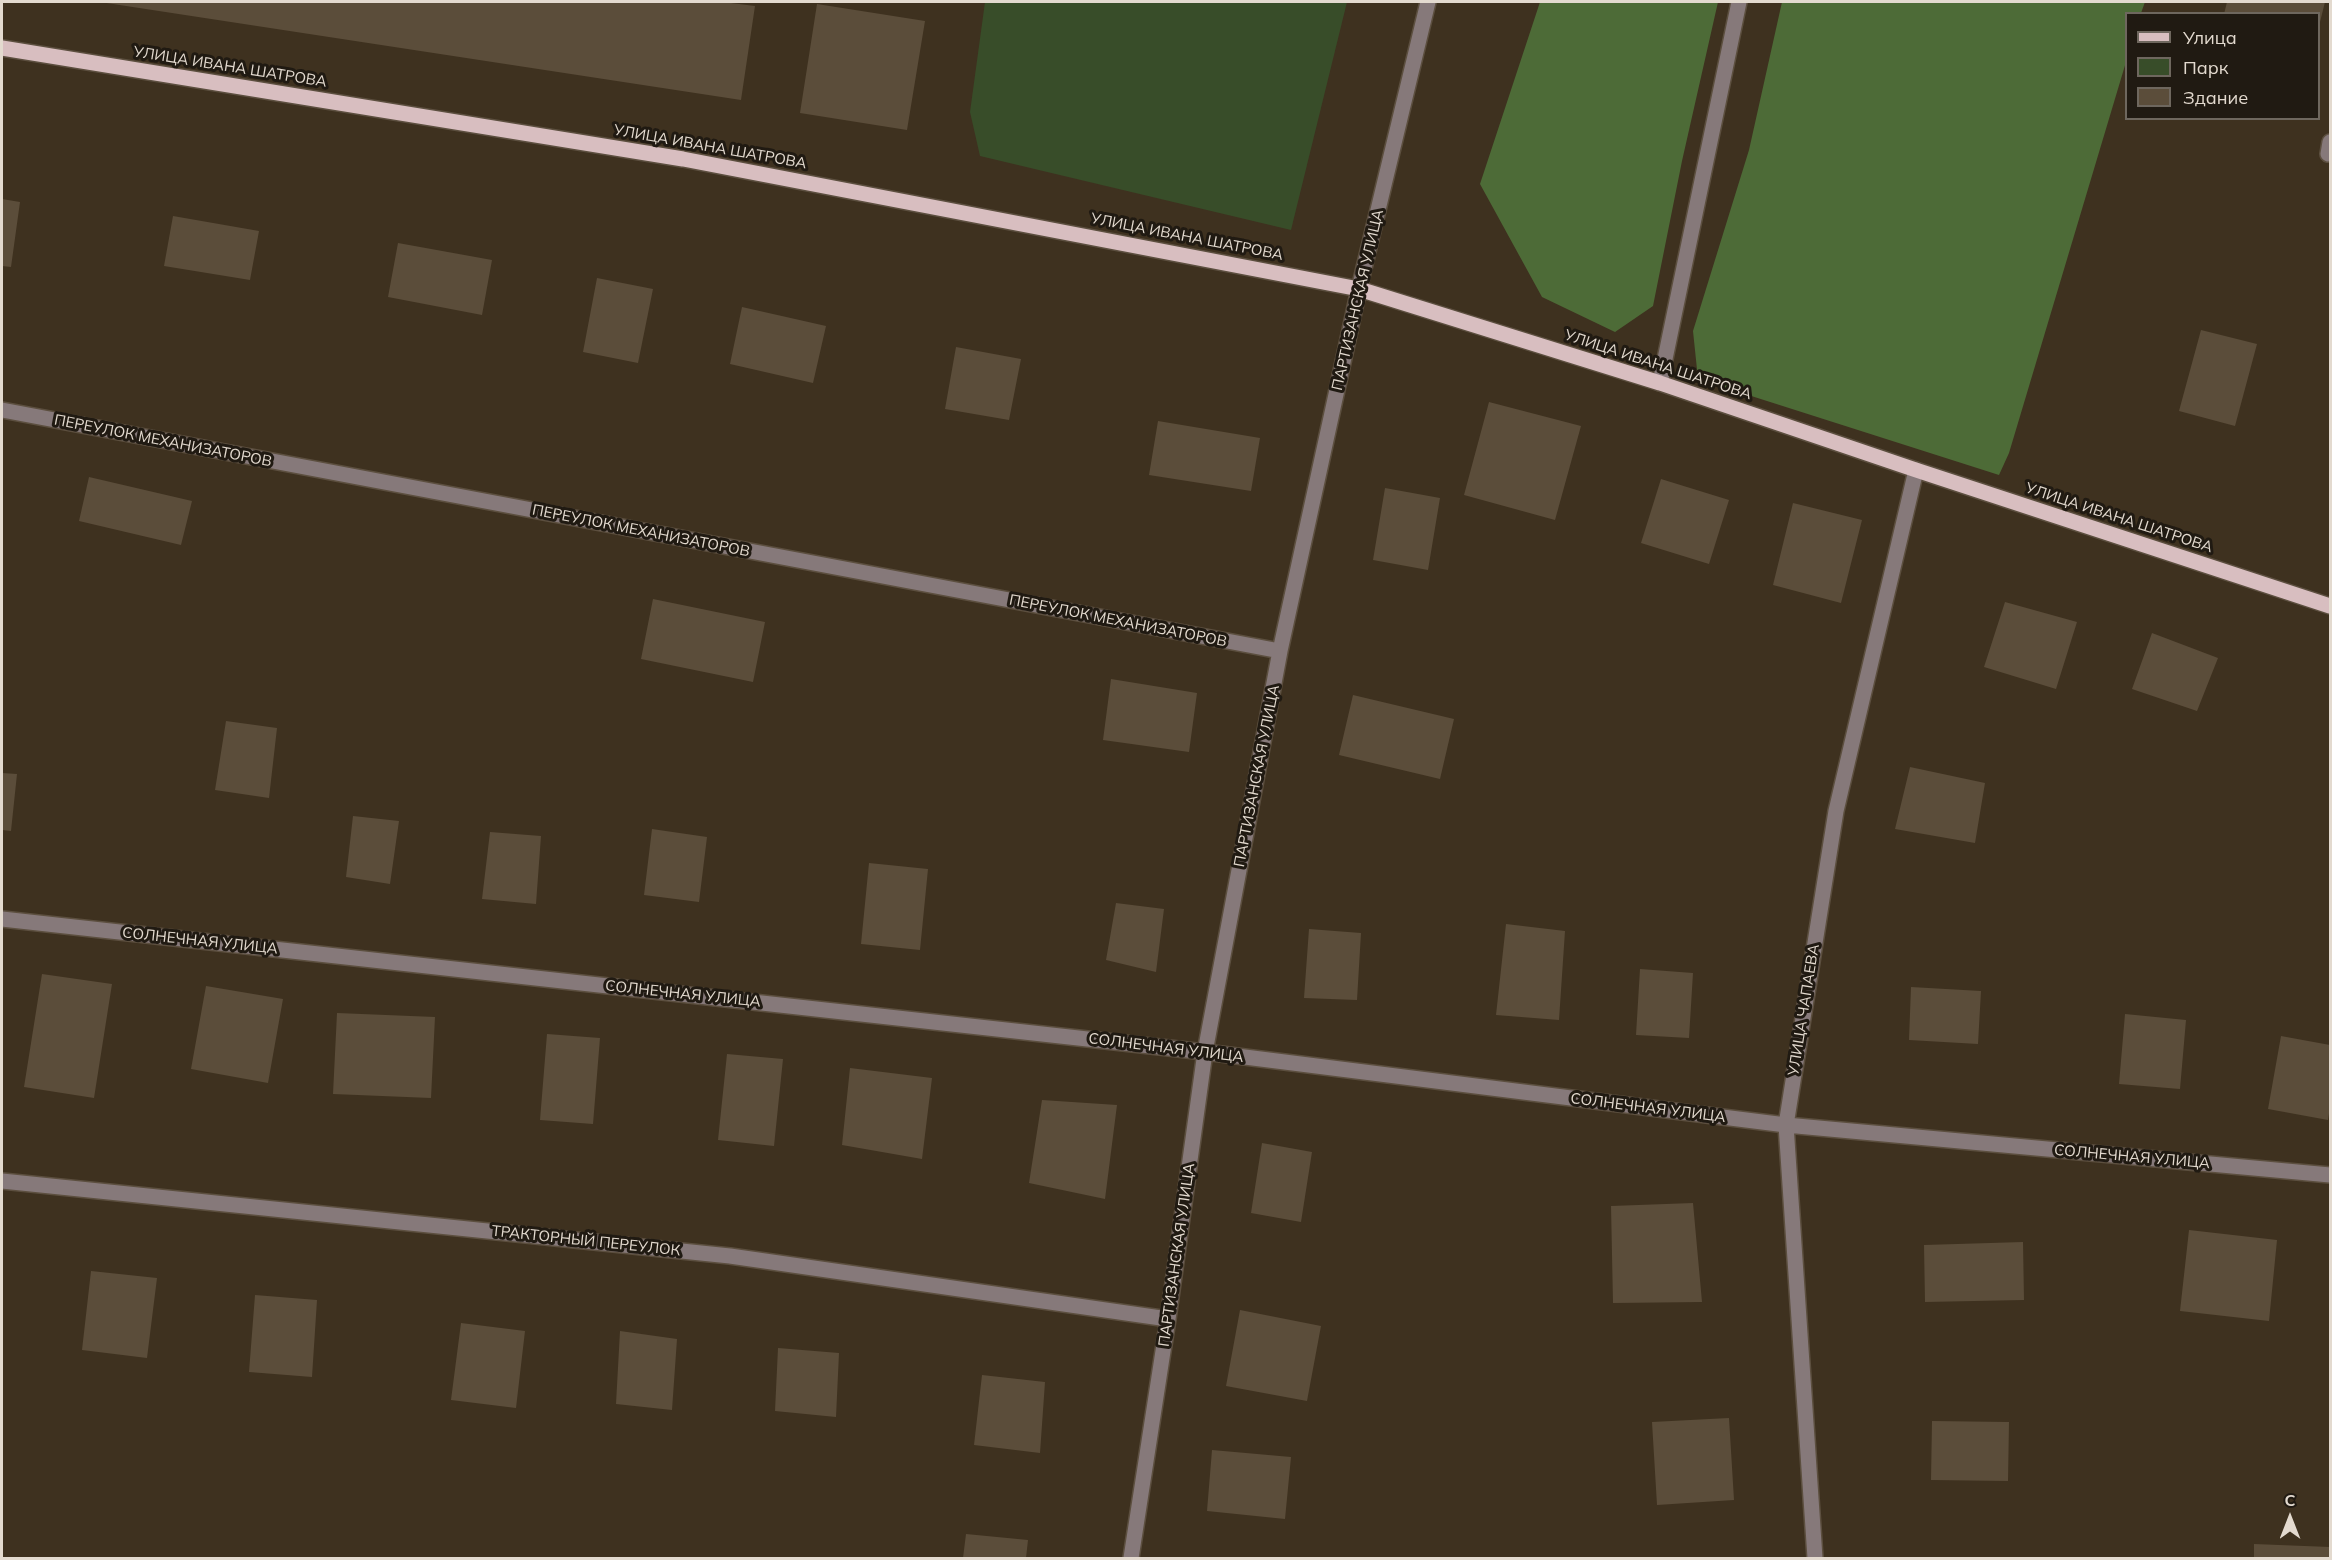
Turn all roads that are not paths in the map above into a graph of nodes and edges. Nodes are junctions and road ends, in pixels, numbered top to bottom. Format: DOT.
graph roads {
  1 [pos="1428,2"];
  2 [pos="1739,2"];
  3 [pos="2,48"];
  4 [pos="1359,289"];
  5 [pos="1660,383"];
  6 [pos="2,410"];
  7 [pos="1916,470"];
  8 [pos="2331,606"];
  9 [pos="1280,651"];
  10 [pos="2,919"];
  11 [pos="1205,1052"];
  12 [pos="1786,1125"];
  13 [pos="2331,1175"];
  14 [pos="2,1181"];
  15 [pos="1168,1319"];
  16 [pos="1131,1558"];
  17 [pos="1815,1558"];
  1 -- 4 [label="street, ПАРТИЗАНСКАЯ УЛИЦА"];
  2 -- 5 [label="street"];
  3 -- 4 [label="main road, УЛИЦА ИВАНА ШАТРОВА"];
  4 -- 5 [label="main road, УЛИЦА ИВАНА ШАТРОВА"];
  4 -- 9 [label="street, ПАРТИЗАНСКАЯ УЛИЦА"];
  5 -- 7 [label="main road, УЛИЦА ИВАНА ШАТРОВА"];
  6 -- 9 [label="street, ПЕРЕУЛОК МЕХАНИЗАТОРОВ"];
  7 -- 8 [label="main road, УЛИЦА ИВАНА ШАТРОВА"];
  7 -- 12 [label="street, УЛИЦА ЧАПАЕВА"];
  9 -- 11 [label="street, ПАРТИЗАНСКАЯ УЛИЦА"];
  10 -- 11 [label="street, СОЛНЕЧНАЯ УЛИЦА"];
  11 -- 12 [label="street, СОЛНЕЧНАЯ УЛИЦА"];
  11 -- 15 [label="street, ПАРТИЗАНСКАЯ УЛИЦА"];
  12 -- 13 [label="street, СОЛНЕЧНАЯ УЛИЦА"];
  12 -- 17 [label="street, УЛИЦА ЧАПАЕВА"];
  14 -- 15 [label="street, ТРАКТОРНЫЙ ПЕРЕУЛОК"];
  15 -- 16 [label="street, ПАРТИЗАНСКАЯ УЛИЦА"];
}
